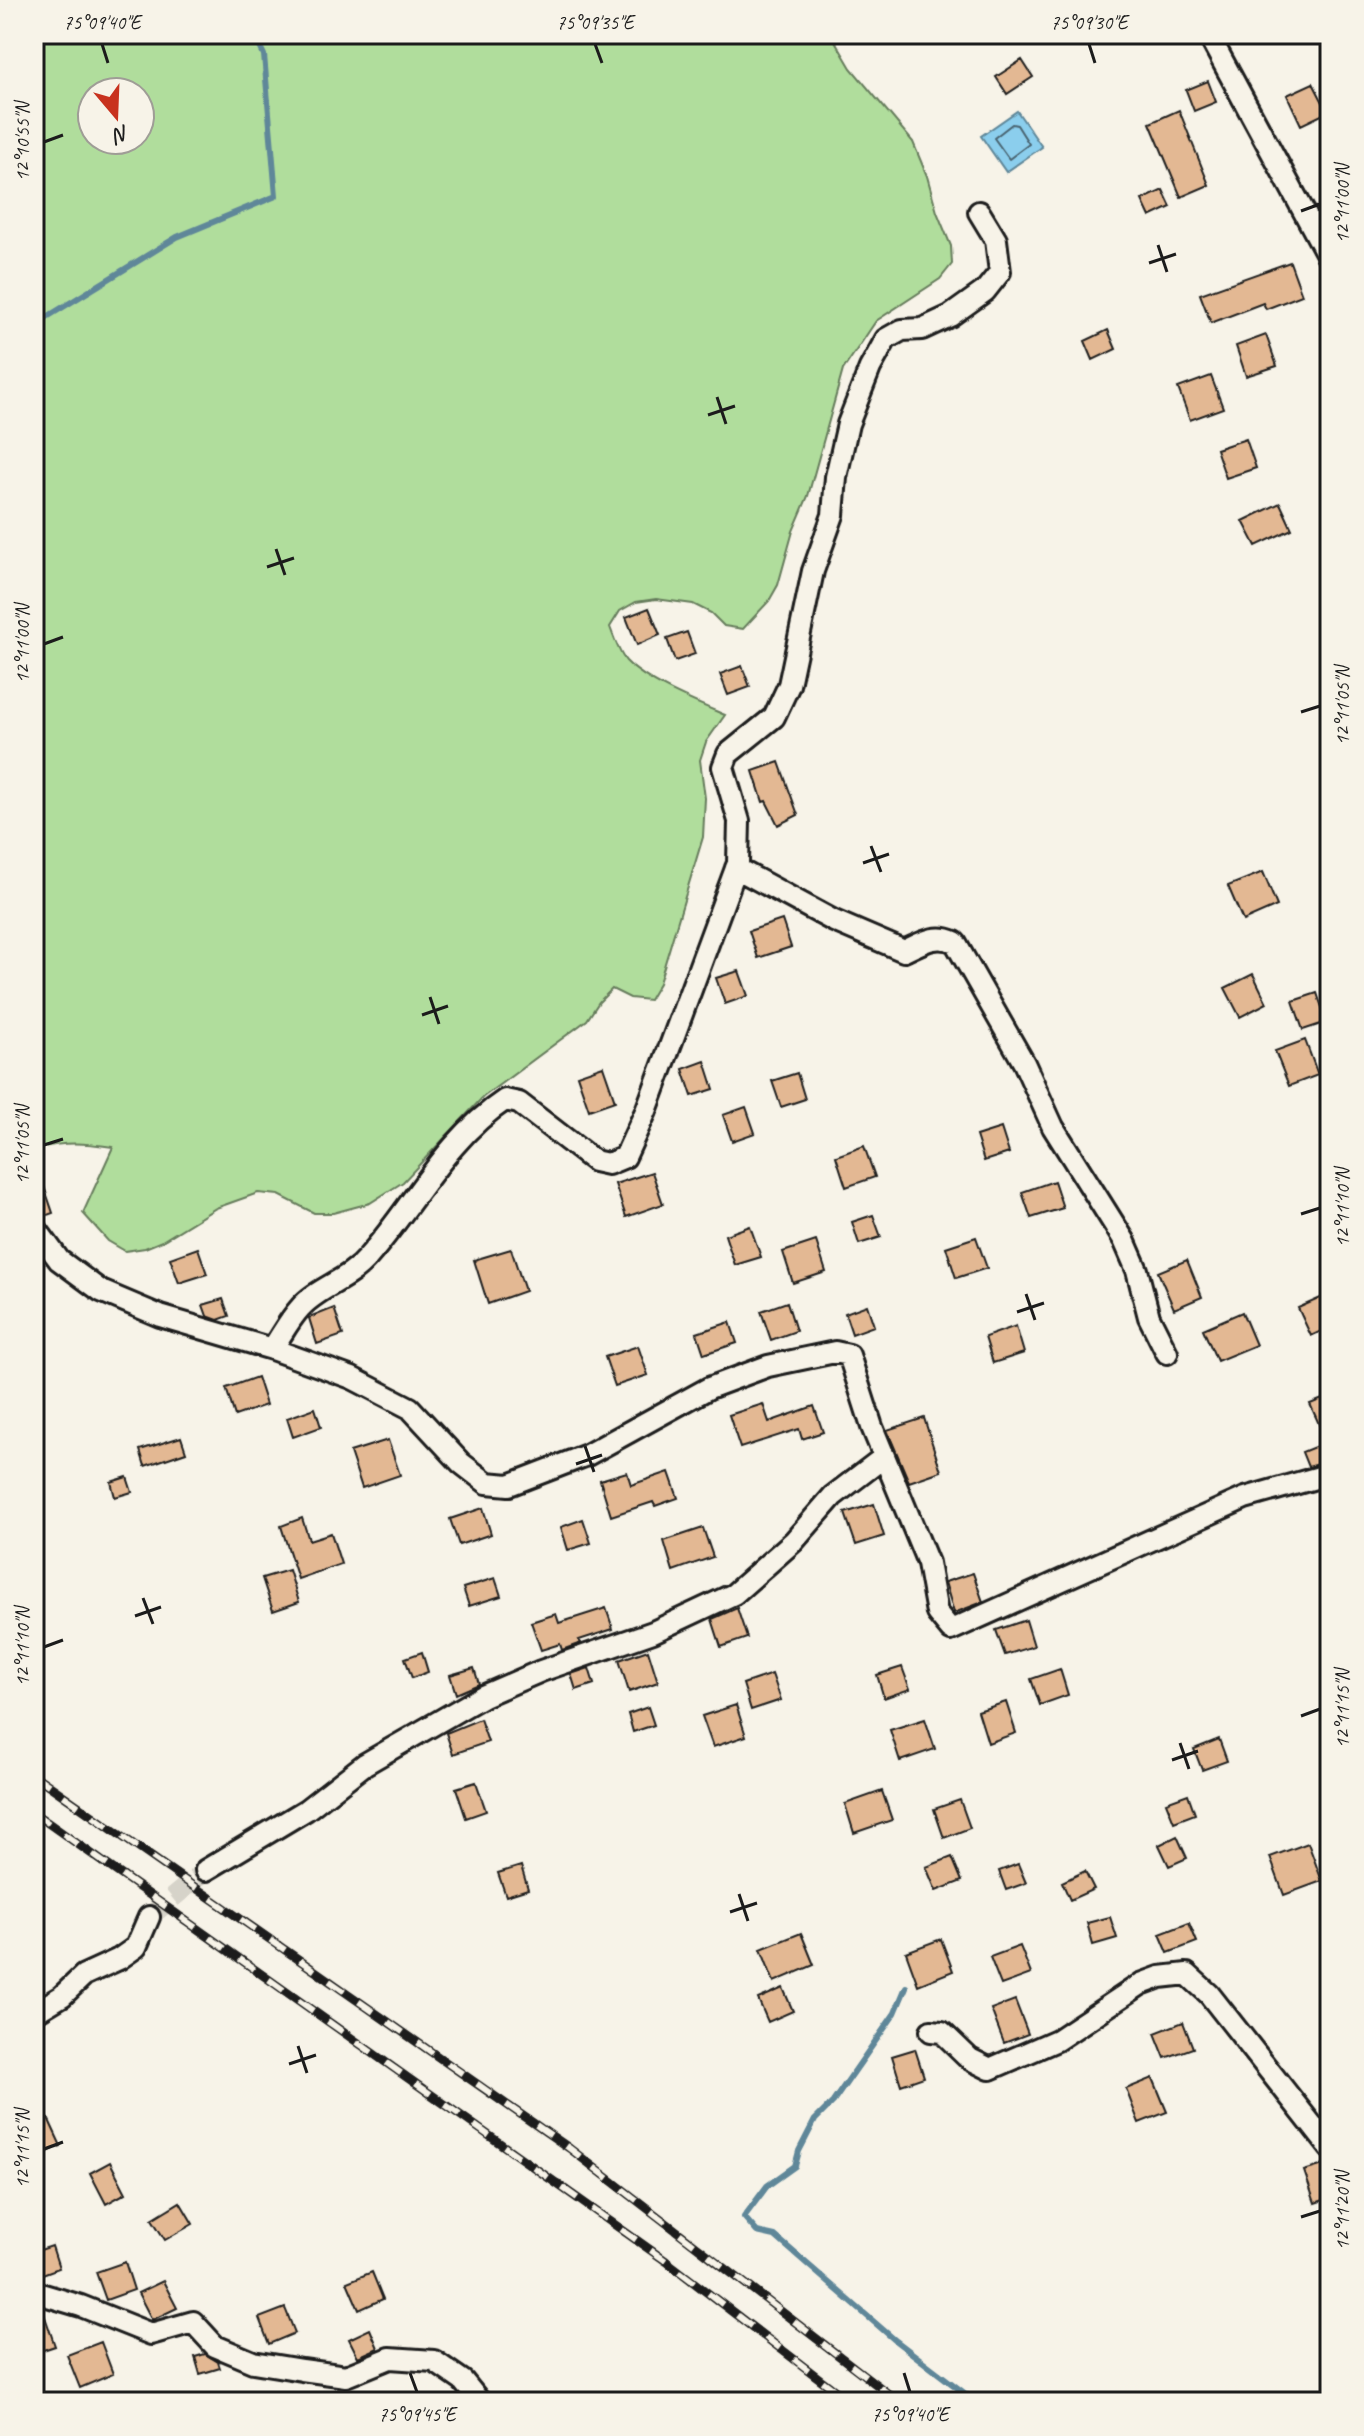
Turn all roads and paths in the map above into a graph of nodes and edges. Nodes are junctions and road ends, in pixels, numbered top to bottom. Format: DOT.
graph roads {
  1 [pos="1208,34"];
  2 [pos="979,212"];
  3 [pos="1330,260"];
  4 [pos="736,868"];
  5 [pos="34,1226"];
  6 [pos="272,1349"];
  7 [pos="1167,1353"];
  8 [pos="884,1457"];
  9 [pos="1330,1474"];
  10 [pos="206,1870"];
  11 [pos="149,1917"];
  12 [pos="34,2013"];
  13 [pos="931,2031"];
  14 [pos="1330,2148"];
  15 [pos="34,2292"];
  16 [pos="480,2402"];
  1 -- 3 [label="street"];
  2 -- 4 [label="street"];
  4 -- 6 [label="street"];
  4 -- 7 [label="street"];
  5 -- 6 [label="street"];
  6 -- 8 [label="street"];
  8 -- 9 [label="street"];
  8 -- 10 [label="street"];
  11 -- 12 [label="street"];
  13 -- 14 [label="street"];
  15 -- 16 [label="street"];
}
